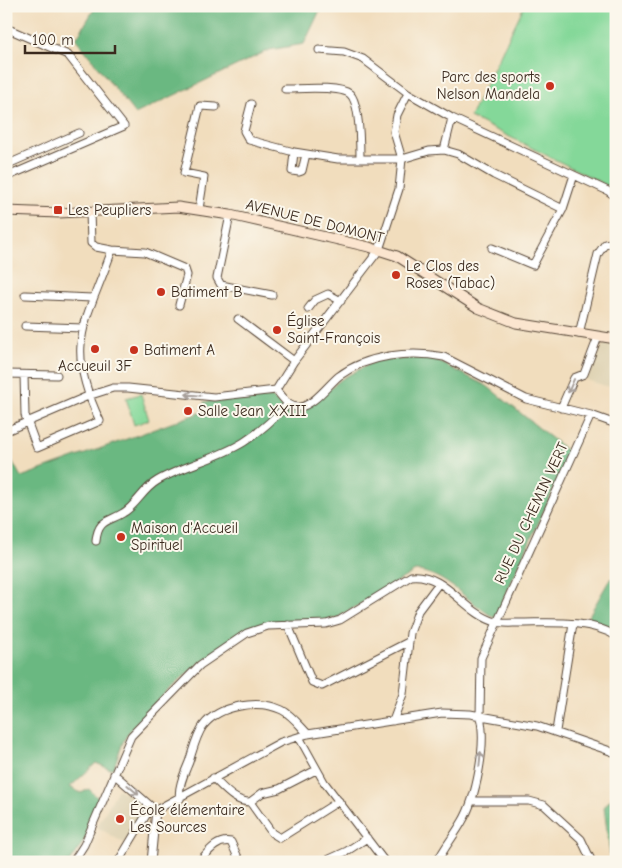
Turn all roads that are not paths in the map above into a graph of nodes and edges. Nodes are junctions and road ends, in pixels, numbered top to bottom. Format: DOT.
graph roads {
  1 [pos="6,28"];
  2 [pos="319,50"];
  3 [pos="284,89"];
  4 [pos="408,93"];
  5 [pos="251,104"];
  6 [pos="216,107"];
  7 [pos="452,118"];
  8 [pos="79,133"];
  9 [pos="444,150"];
  10 [pos="294,152"];
  11 [pos="306,154"];
  12 [pos="360,159"];
  13 [pos="402,159"];
  14 [pos="6,165"];
  15 [pos="574,175"];
  16 [pos="6,176"];
  17 [pos="616,197"];
  18 [pos="199,209"];
  19 [pos="563,209"];
  20 [pos="6,211"];
  21 [pos="90,211"];
  22 [pos="230,215"];
  23 [pos="616,242"];
  24 [pos="492,248"];
  25 [pos="112,250"];
  26 [pos="380,250"];
  27 [pos="24,295"];
  28 [pos="272,295"];
  29 [pos="92,298"];
  30 [pos="341,301"];
  31 [pos="179,305"];
  32 [pos="308,309"];
  33 [pos="238,319"];
  34 [pos="25,326"];
  35 [pos="83,328"];
  36 [pos="579,334"];
  37 [pos="598,337"];
  38 [pos="616,339"];
  39 [pos="294,361"];
  40 [pos="6,374"];
  41 [pos="24,375"];
  42 [pos="57,375"];
  43 [pos="276,390"];
  44 [pos="88,396"];
  45 [pos="288,404"];
  46 [pos="561,408"];
  47 [pos="591,415"];
  48 [pos="26,422"];
  49 [pos="616,424"];
  50 [pos="6,431"];
  51 [pos="96,541"];
  52 [pos="439,583"];
  53 [pos="496,622"];
  54 [pos="573,624"];
  55 [pos="288,626"];
  56 [pos="616,636"];
  57 [pos="408,642"];
  58 [pos="480,717"];
  59 [pos="394,721"];
  60 [pos="556,732"];
  61 [pos="308,734"];
  62 [pos="299,736"];
  63 [pos="616,753"];
  64 [pos="316,770"];
  65 [pos="114,774"];
  66 [pos="213,778"];
  67 [pos="180,799"];
  68 [pos="339,801"];
  69 [pos="472,801"];
  70 [pos="250,802"];
  71 [pos="154,808"];
  72 [pos="367,838"];
  73 [pos="238,852"];
  74 [pos="73,862"];
  75 [pos="118,862"];
  76 [pos="152,862"];
  77 [pos="199,862"];
  78 [pos="236,862"];
  79 [pos="240,862"];
  80 [pos="323,862"];
  81 [pos="385,862"];
  82 [pos="437,862"];
  83 [pos="592,862"];
  1 -- 16 [label="street"];
  2 -- 4 [label="street"];
  3 -- 12 [label="street"];
  4 -- 7 [label="street"];
  4 -- 13 [label="street"];
  5 -- 10 [label="street"];
  6 -- 18 [label="street"];
  7 -- 9 [label="street"];
  7 -- 15 [label="street"];
  8 -- 14 [label="street"];
  9 -- 13 [label="street"];
  9 -- 19 [label="street"];
  10 -- 11 [label="street"];
  10 -- 11 [label="street"];
  11 -- 12 [label="street"];
  12 -- 13 [label="street"];
  13 -- 26 [label="street"];
  15 -- 17 [label="street"];
  15 -- 19 [label="street"];
  18 -- 21 [label="main road, AVENUE DE DOMONT"];
  18 -- 22 [label="main road, AVENUE DE DOMONT"];
  19 -- 24 [label="street"];
  20 -- 21 [label="main road, AVENUE DE DOMONT"];
  21 -- 25 [label="street"];
  22 -- 26 [label="main road, AVENUE DE DOMONT"];
  22 -- 28 [label="street"];
  23 -- 36 [label="street"];
  25 -- 29 [label="street"];
  25 -- 31 [label="street"];
  26 -- 30 [label="street"];
  26 -- 36 [label="main road, AVENUE DE DOMONT"];
  27 -- 29 [label="street"];
  29 -- 35 [label="street"];
  30 -- 32 [label="street"];
  30 -- 39 [label="street"];
  33 -- 39 [label="street"];
  34 -- 35 [label="street"];
  35 -- 44 [label="street"];
  36 -- 37 [label="main road, AVENUE DE DOMONT"];
  37 -- 38 [label="main road, AVENUE DE DOMONT"];
  37 -- 46 [label="street, one-way"];
  39 -- 43 [label="street"];
  40 -- 41 [label="street"];
  41 -- 42 [label="street"];
  41 -- 48 [label="street"];
  43 -- 44 [label="street, one-way"];
  43 -- 45 [label="street"];
  44 -- 48 [label="street"];
  44 -- 48 [label="street"];
  45 -- 46 [label="street"];
  45 -- 51 [label="street"];
  46 -- 47 [label="street"];
  47 -- 49 [label="street"];
  47 -- 53 [label="street, RUE DU CHEMIN VERT"];
  48 -- 50 [label="street"];
  52 -- 53 [label="street"];
  52 -- 55 [label="street"];
  52 -- 57 [label="street"];
  53 -- 54 [label="street"];
  53 -- 58 [label="street, RUE DU CHEMIN VERT"];
  54 -- 56 [label="street"];
  54 -- 60 [label="street"];
  55 -- 57 [label="street"];
  55 -- 65 [label="street"];
  57 -- 59 [label="street"];
  58 -- 59 [label="street"];
  58 -- 60 [label="street"];
  69 -- 58 [label="street, RUE DU CHEMIN VERT, one-way"];
  59 -- 61 [label="street"];
  60 -- 63 [label="street"];
  61 -- 62 [label="street"];
  61 -- 67 [label="street"];
  62 -- 64 [label="street"];
  62 -- 66 [label="street"];
  64 -- 68 [label="street"];
  64 -- 70 [label="street"];
  65 -- 71 [label="street, one-way"];
  65 -- 74 [label="street"];
  66 -- 67 [label="street"];
  66 -- 70 [label="street"];
  67 -- 71 [label="street"];
  68 -- 70 [label="street"];
  68 -- 72 [label="street"];
  69 -- 82 [label="street, RUE DU CHEMIN VERT"];
  69 -- 83 [label="street"];
  71 -- 75 [label="street"];
  71 -- 76 [label="street"];
  72 -- 80 [label="street"];
  72 -- 81 [label="street"];
  73 -- 77 [label="street"];
  73 -- 78 [label="street"];
  73 -- 79 [label="street"];
}
